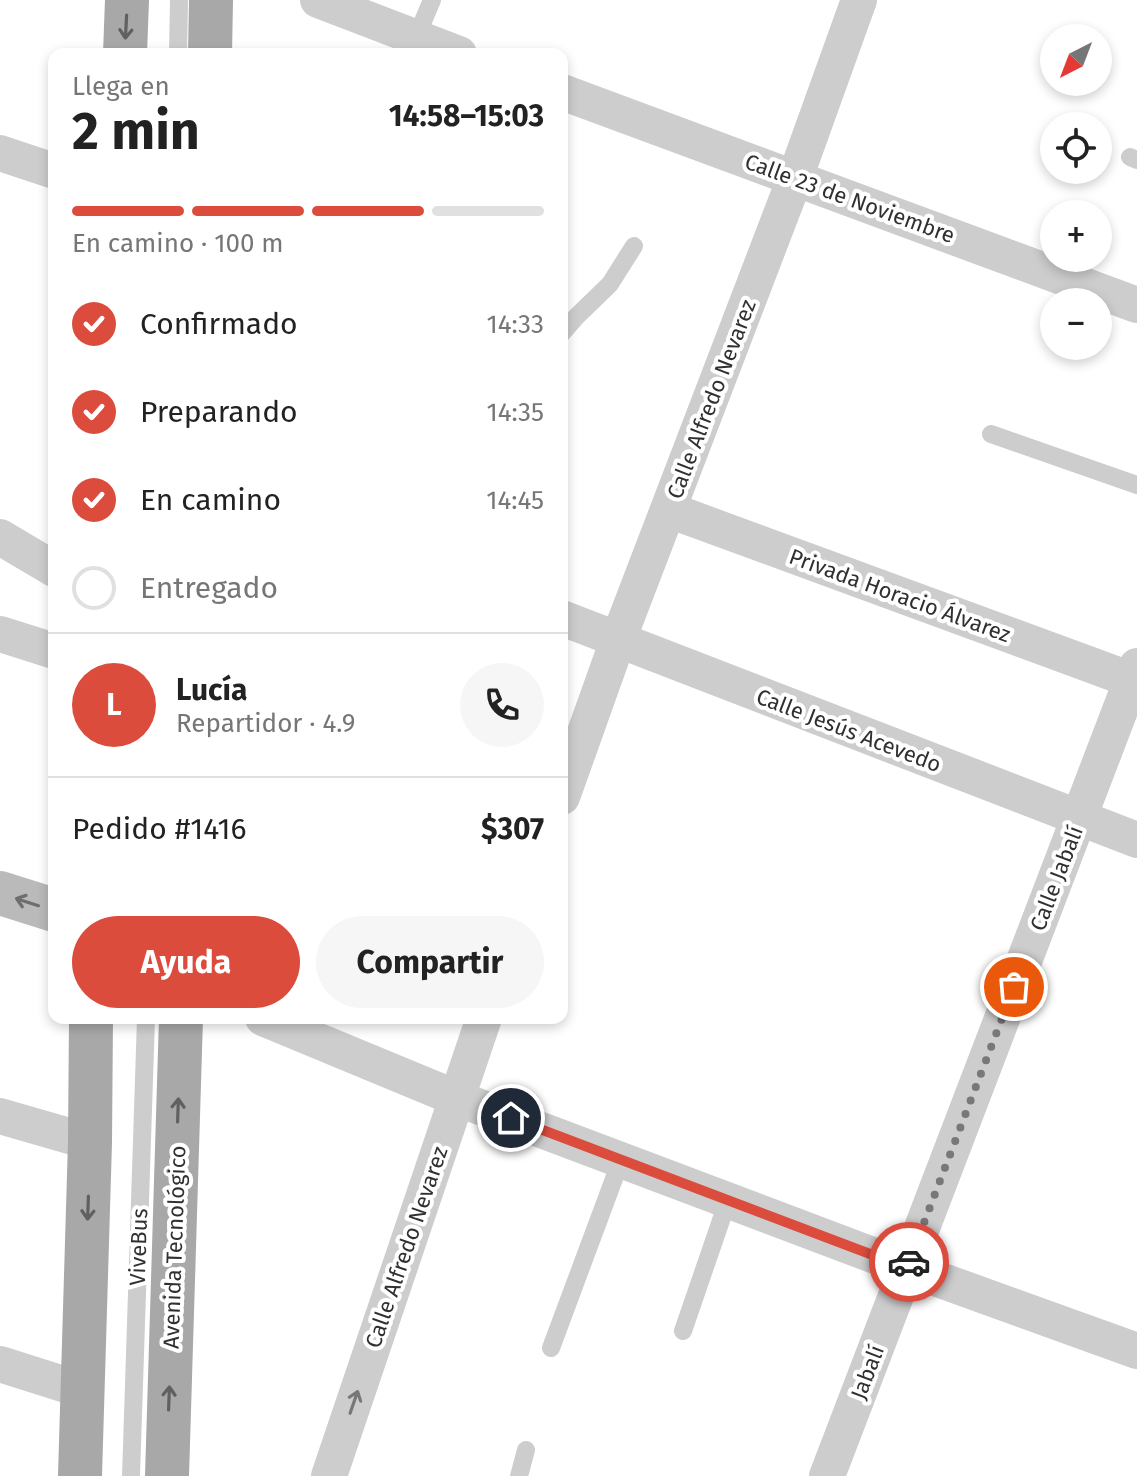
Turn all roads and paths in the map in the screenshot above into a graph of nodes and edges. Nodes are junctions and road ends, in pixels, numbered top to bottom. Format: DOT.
graph roads {
  1 [pos="127,0"];
  2 [pos="179,0"];
  3 [pos="211,0"];
  4 [pos="318,0"];
  5 [pos="432,0"];
  6 [pos="859,0"];
  7 [pos="416,38"];
  8 [pos="125,48"];
  9 [pos="178,48"];
  10 [pos="210,48"];
  11 [pos="443,48"];
  12 [pos="568,94"];
  13 [pos="0,153"];
  14 [pos="48,169"];
  15 [pos="795,178"];
  16 [pos="634,246"];
  17 [pos="1137,305"];
  18 [pos="568,326"];
  19 [pos="991,434"];
  20 [pos="1137,485"];
  21 [pos="669,510"];
  22 [pos="0,537"];
  23 [pos="48,565"];
  24 [pos="568,620"];
  25 [pos="0,634"];
  26 [pos="618,640"];
  27 [pos="48,649"];
  28 [pos="1134,673"];
  29 [pos="568,780"];
  30 [pos="1079,818"];
  31 [pos="1137,840"];
  32 [pos="0,893"];
  33 [pos="48,908"];
  34 [pos="91,1024"];
  35 [pos="146,1024"];
  36 [pos="181,1024"];
  37 [pos="277,1024"];
  38 [pos="482,1024"];
  39 [pos="456,1098"];
  40 [pos="0,1116"];
  41 [pos="90,1142"];
  42 [pos="621,1160"];
  43 [pos="728,1200"];
  44 [pos="907,1268"];
  45 [pos="683,1331"];
  46 [pos="551,1348"];
  47 [pos="1137,1351"];
  48 [pos="0,1364"];
  49 [pos="82,1390"];
  50 [pos="526,1450"];
  51 [pos="80,1476"];
  52 [pos="131,1476"];
  53 [pos="167,1476"];
  54 [pos="329,1476"];
  55 [pos="519,1476"];
  56 [pos="827,1476"];
  1 -- 8 [label="main road, one-way"];
  2 -- 9 [label="lane"];
  3 -- 10 [label="main road"];
  4 -- 7 [label="street"];
  5 -- 7 [label="lane"];
  6 -- 15 [label="street, Calle Alfredo Nevarez"];
  7 -- 11 [label="street"];
  12 -- 15 [label="street, Calle 23 de Noviembre"];
  13 -- 14 [label="street"];
  15 -- 17 [label="street, Calle 23 de Noviembre"];
  15 -- 21 [label="street, Calle Alfredo Nevarez"];
  16 -- 18 [label="lane"];
  19 -- 20 [label="lane"];
  21 -- 26 [label="street, Calle Alfredo Nevarez"];
  21 -- 28 [label="street, Privada Horacio Álvarez"];
  22 -- 23 [label="street"];
  24 -- 26 [label="street, Calle Jesús Acevedo"];
  25 -- 27 [label="street"];
  26 -- 29 [label="street, Calle Alfredo Nevarez"];
  26 -- 30 [label="street, Calle Jesús Acevedo"];
  28 -- 30 [label="street, Calle Jabalí"];
  30 -- 31 [label="street, Calle Jesús Acevedo"];
  30 -- 44 [label="street, Calle Jabalí"];
  33 -- 32 [label="street, one-way"];
  34 -- 41 [label="main road"];
  35 -- 52 [label="lane, ViveBus"];
  53 -- 36 [label="main road, Avenida Tecnológico, one-way"];
  37 -- 39 [label="street"];
  38 -- 39 [label="street, Calle Alfredo Nevarez"];
  39 -- 42 [label="street"];
  54 -- 39 [label="street, Calle Alfredo Nevarez, one-way"];
  40 -- 41 [label="street"];
  41 -- 49 [label="main road, one-way"];
  42 -- 43 [label="street"];
  42 -- 46 [label="lane"];
  43 -- 44 [label="street"];
  43 -- 45 [label="lane"];
  44 -- 47 [label="street"];
  44 -- 56 [label="street, Jabalí"];
  48 -- 49 [label="street"];
  49 -- 51 [label="main road"];
  50 -- 55 [label="lane"];
}
